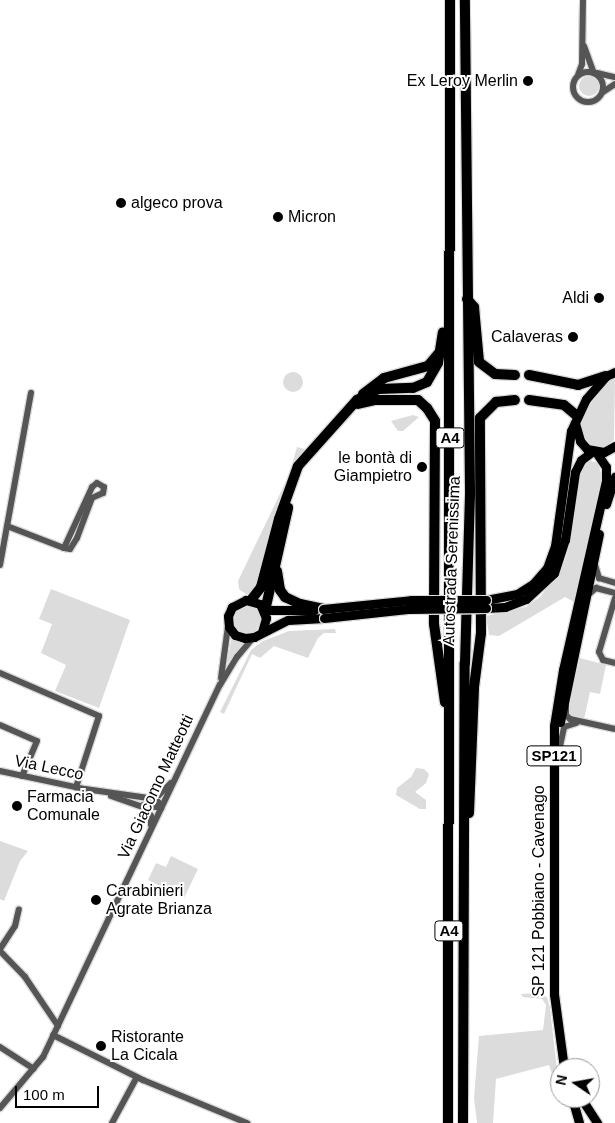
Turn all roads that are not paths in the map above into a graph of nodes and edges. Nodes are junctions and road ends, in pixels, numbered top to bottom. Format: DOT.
graph roads {
  1 [pos="450,0"];
  2 [pos="466,0"];
  3 [pos="583,0"];
  4 [pos="588,0"];
  5 [pos="595,73"];
  6 [pos="577,76"];
  7 [pos="615,77"];
  8 [pos="615,84"];
  9 [pos="603,92"];
  10 [pos="449,136"];
  11 [pos="467,299"];
  12 [pos="443,342"];
  13 [pos="612,373"];
  14 [pos="515,375"];
  15 [pos="529,375"];
  16 [pos="31,394"];
  17 [pos="357,400"];
  18 [pos="514,400"];
  19 [pos="529,400"];
  20 [pos="348,408"];
  21 [pos="576,419"];
  22 [pos="615,446"];
  23 [pos="594,452"];
  24 [pos="295,472"];
  25 [pos="615,476"];
  26 [pos="7,526"];
  27 [pos="594,528"];
  28 [pos="2,541"];
  29 [pos="64,548"];
  30 [pos="596,549"];
  31 [pos="278,553"];
  32 [pos="0,565"];
  33 [pos="615,583"];
  34 [pos="592,586"];
  35 [pos="615,593"];
  36 [pos="615,598"];
  37 [pos="251,600"];
  38 [pos="486,604"];
  39 [pos="265,610"];
  40 [pos="323,614"];
  41 [pos="228,624"];
  42 [pos="258,634"];
  43 [pos="615,663"];
  44 [pos="569,671"];
  45 [pos="0,673"];
  46 [pos="220,685"];
  47 [pos="580,722"];
  48 [pos="0,725"];
  49 [pos="615,729"];
  50 [pos="450,740"];
  51 [pos="560,751"];
  52 [pos="0,771"];
  53 [pos="177,774"];
  54 [pos="22,776"];
  55 [pos="76,787"];
  56 [pos="93,791"];
  57 [pos="148,798"];
  58 [pos="127,801"];
  59 [pos="162,808"];
  60 [pos="148,836"];
  61 [pos="464,839"];
  62 [pos="20,909"];
  63 [pos="3,938"];
  64 [pos="0,950"];
  65 [pos="58,1026"];
  66 [pos="53,1035"];
  67 [pos="0,1047"];
  68 [pos="566,1058"];
  69 [pos="567,1058"];
  70 [pos="34,1069"];
  71 [pos="137,1077"];
  72 [pos="0,1108"];
  73 [pos="575,1108"];
  74 [pos="583,1108"];
  75 [pos="586,1108"];
  76 [pos="112,1123"];
  77 [pos="246,1123"];
  78 [pos="448,1123"];
  79 [pos="463,1123"];
  80 [pos="579,1123"];
  81 [pos="589,1123"];
  82 [pos="597,1123"];
  1 -- 10 [label="highway, Autostrada Serenissima / A4"];
  2 -- 11 [label="highway, Autostrada Serenissima / A4"];
  3 -- 6 [label="street"];
  4 -- 5 [label="street"];
  5 -- 6 [label="street"];
  5 -- 7 [label="street"];
  5 -- 9 [label="street"];
  6 -- 9 [label="street"];
  8 -- 9 [label="street"];
  10 -- 12 [label="highway"];
  10 -- 50 [label="highway, Autostrada Serenissima / A4"];
  11 -- 14 [label="highway"];
  11 -- 61 [label="highway, Autostrada Serenissima / A4"];
  12 -- 17 [label="highway"];
  12 -- 17 [label="highway"];
  13 -- 15 [label="highway"];
  13 -- 21 [label="main road"];
  16 -- 26 [label="street"];
  17 -- 20 [label="highway"];
  18 -- 61 [label="highway"];
  19 -- 21 [label="highway"];
  20 -- 24 [label="highway"];
  20 -- 50 [label="highway"];
  21 -- 23 [label="main road, SP 121 Pobbiano - Cavenago"];
  21 -- 38 [label="main road"];
  22 -- 23 [label="main road"];
  23 -- 27 [label="main road, SP 121 Pobbiano - Cavenago / SP121"];
  23 -- 38 [label="main road"];
  24 -- 31 [label="highway"];
  24 -- 37 [label="highway"];
  25 -- 30 [label="main road, SP 121 Pobbiano - Cavenago / SP121"];
  26 -- 28 [label="street"];
  26 -- 29 [label="street"];
  27 -- 34 [label="main road"];
  27 -- 68 [label="main road, SP 121 Pobbiano - Cavenago / SP121"];
  28 -- 32 [label="street"];
  29 -- 29 [label="street"];
  30 -- 33 [label="street"];
  30 -- 34 [label="main road, SP 121 Pobbiano - Cavenago / SP121"];
  31 -- 39 [label="highway"];
  31 -- 40 [label="highway"];
  34 -- 35 [label="street"];
  34 -- 44 [label="main road, SP 121 Pobbiano - Cavenago / SP121"];
  36 -- 43 [label="street"];
  37 -- 39 [label="main road"];
  37 -- 41 [label="main road"];
  38 -- 40 [label="main road, bridge"];
  39 -- 40 [label="main road"];
  39 -- 42 [label="main road"];
  40 -- 42 [label="main road"];
  41 -- 42 [label="main road"];
  41 -- 46 [label="street, Via Giacomo Matteotti"];
  42 -- 46 [label="street, Via Giacomo Matteotti"];
  44 -- 47 [label="street"];
  44 -- 51 [label="main road, SP 121 Pobbiano - Cavenago / SP121"];
  45 -- 55 [label="street"];
  46 -- 53 [label="street, Via Giacomo Matteotti"];
  47 -- 49 [label="street"];
  47 -- 51 [label="street"];
  48 -- 54 [label="street"];
  50 -- 78 [label="highway, Autostrada Serenissima / A4"];
  51 -- 69 [label="main road, SP 121 Pobbiano - Cavenago / SP121"];
  52 -- 54 [label="street, Via Lecco"];
  53 -- 57 [label="street"];
  53 -- 59 [label="street, Via Giacomo Matteotti"];
  54 -- 55 [label="street, Via Lecco"];
  55 -- 56 [label="street, Via Lecco"];
  56 -- 57 [label="street, Via Lecco"];
  56 -- 58 [label="street, Via Lecco"];
  57 -- 59 [label="street, Via Lecco"];
  58 -- 59 [label="street, Via Lecco"];
  58 -- 60 [label="street, Via Lecco"];
  59 -- 60 [label="street, Via Giacomo Matteotti"];
  60 -- 65 [label="street, Via Giacomo Matteotti"];
  61 -- 79 [label="highway, Autostrada Serenissima / A4"];
  62 -- 63 [label="street"];
  63 -- 64 [label="street"];
  64 -- 65 [label="street"];
  65 -- 66 [label="street, Via Giacomo Matteotti"];
  66 -- 70 [label="street, Via Giacomo Matteotti"];
  66 -- 71 [label="street"];
  67 -- 70 [label="street"];
  70 -- 72 [label="street, Via Giacomo Matteotti"];
  71 -- 76 [label="street"];
  71 -- 77 [label="street"];
  73 -- 80 [label="main road"];
  74 -- 81 [label="main road"];
  75 -- 82 [label="main road"];
}
